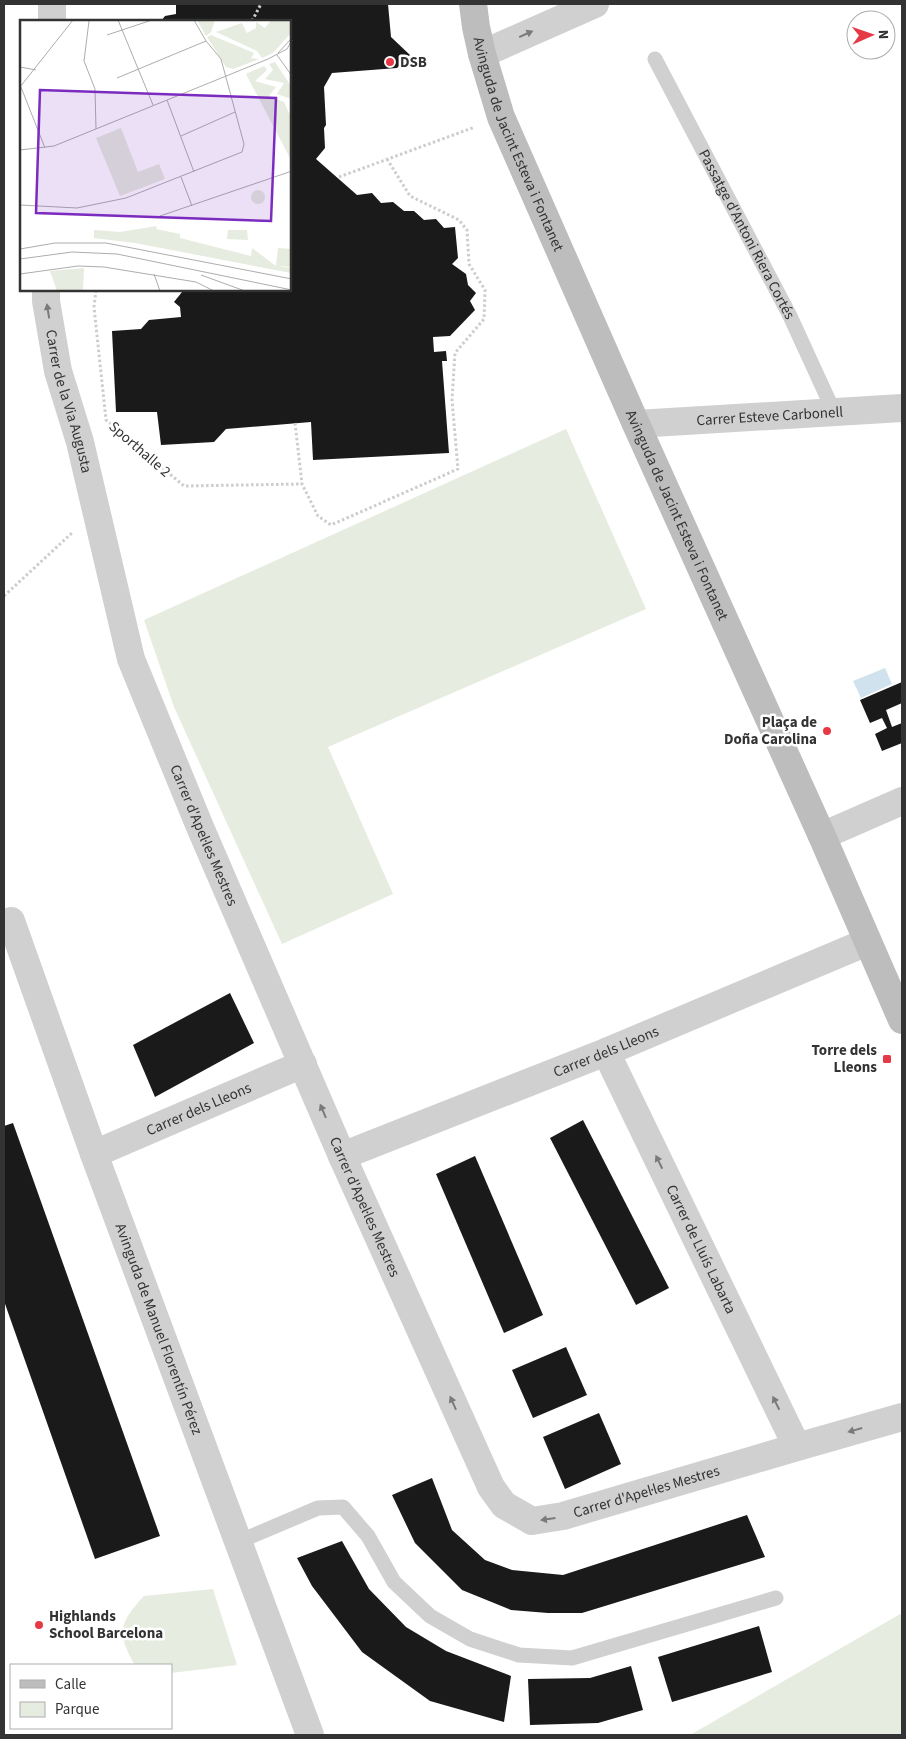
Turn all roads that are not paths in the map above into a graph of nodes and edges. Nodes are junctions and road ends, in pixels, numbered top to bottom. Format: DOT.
graph roads {
  1 [pos="52,4"];
  2 [pos="473,4"];
  3 [pos="595,4"];
  4 [pos="52,20"];
  5 [pos="482,54"];
  6 [pos="655,59"];
  7 [pos="46,291"];
  8 [pos="902,408"];
  9 [pos="834,412"];
  10 [pos="636,424"];
  11 [pos="96,512"];
  12 [pos="902,801"];
  13 [pos="822,836"];
  14 [pos="10,921"];
  15 [pos="867,942"];
  16 [pos="902,1020"];
  17 [pos="606,1052"];
  18 [pos="303,1064"];
  19 [pos="94,1154"];
  20 [pos="342,1156"];
  21 [pos="902,1417"];
  22 [pos="797,1447"];
  23 [pos="238,1542"];
  24 [pos="776,1598"];
  25 [pos="310,1735"];
  1 -- 4 [label="street"];
  2 -- 5 [label="street, Avinguda de Jacint Esteva i Fontanet"];
  5 -- 3 [label="street, one-way"];
  5 -- 10 [label="street, Avinguda de Jacint Esteva i Fontanet"];
  6 -- 9 [label="lane, Passatge d'Antoni Riera Cortés"];
  11 -- 7 [label="street, Carrer de la Via Augusta, one-way"];
  8 -- 9 [label="street, Carrer Esteve Carbonell"];
  9 -- 10 [label="street, Carrer Esteve Carbonell"];
  10 -- 13 [label="street, Avinguda de Jacint Esteva i Fontanet"];
  11 -- 18 [label="street, Carrer d'Apel·les Mestres"];
  12 -- 13 [label="street"];
  13 -- 15 [label="street, Avinguda de Jacint Esteva i Fontanet"];
  14 -- 19 [label="street, Avinguda de Manuel Florentín Pérez"];
  15 -- 16 [label="street, Avinguda de Jacint Esteva i Fontanet"];
  15 -- 17 [label="street, Carrer dels Lleons"];
  17 -- 20 [label="street, Carrer dels Lleons"];
  22 -- 17 [label="street, Carrer de Lluís Labarta, one-way"];
  18 -- 19 [label="street, Carrer dels Lleons"];
  20 -- 18 [label="street, Carrer d'Apel·les Mestres, one-way"];
  19 -- 23 [label="street, Avinguda de Manuel Florentín Pérez"];
  22 -- 20 [label="street, Carrer d'Apel·les Mestres, one-way"];
  21 -- 22 [label="street, Carrer d'Apel·les Mestres, one-way"];
  23 -- 24 [label="lane"];
  23 -- 25 [label="street, Avinguda de Manuel Florentín Pérez"];
}
